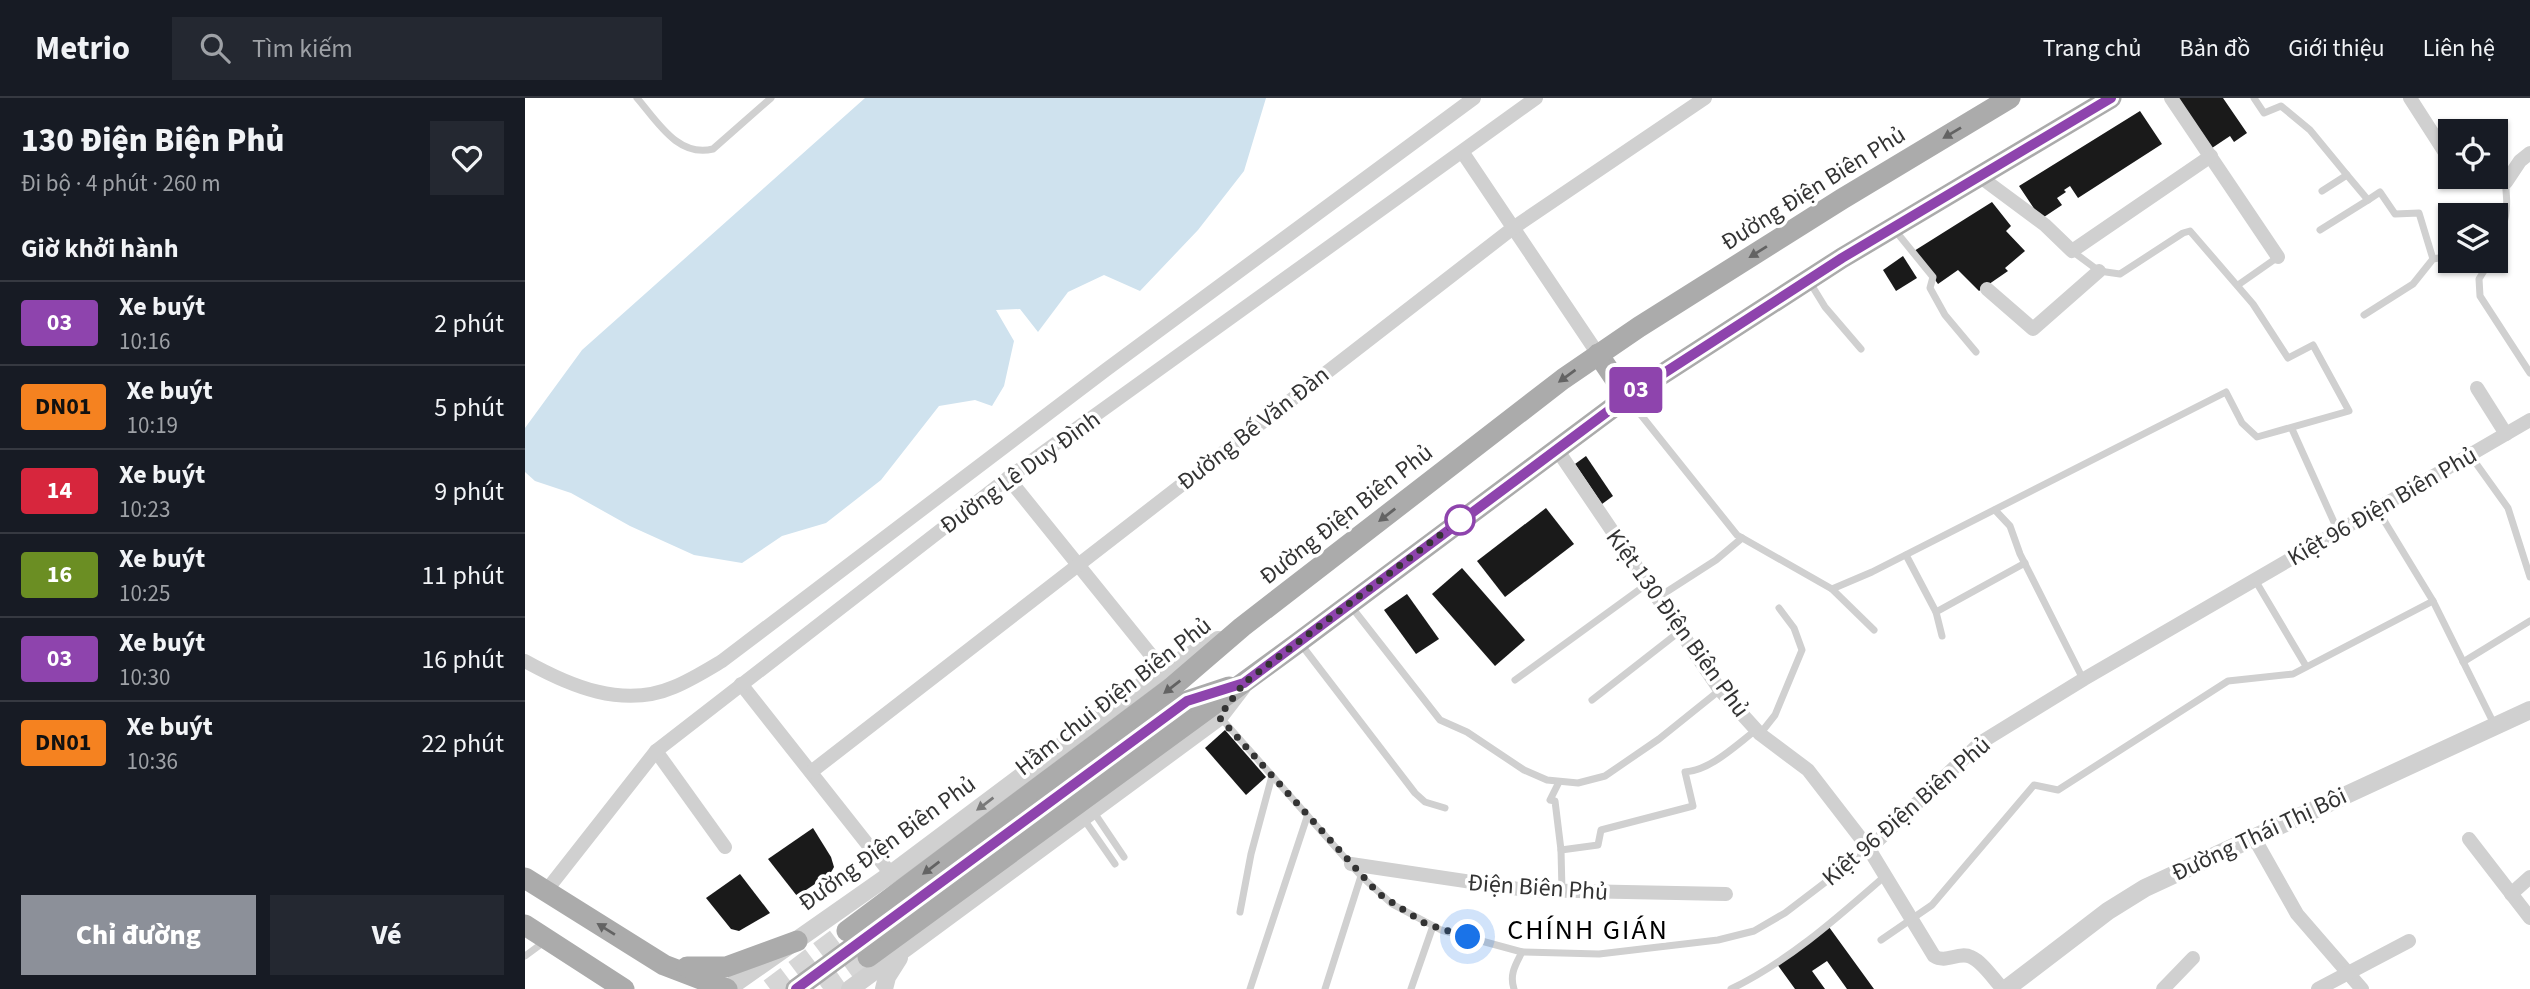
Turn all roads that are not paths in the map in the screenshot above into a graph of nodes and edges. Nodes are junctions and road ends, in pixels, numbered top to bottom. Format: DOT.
graph roads {
  1 [pos="637,98"];
  2 [pos="771,98"];
  3 [pos="1475,98"];
  4 [pos="1536,98"];
  5 [pos="1705,98"];
  6 [pos="2010,98"];
  7 [pos="2111,98"];
  8 [pos="2171,98"];
  9 [pos="2254,98"];
  10 [pos="2410,98"];
  11 [pos="2438,142"];
  12 [pos="1463,153"];
  13 [pos="2530,153"];
  14 [pos="2211,156"];
  15 [pos="2347,175"];
  16 [pos="1979,176"];
  17 [pos="2508,180"];
  18 [pos="2322,191"];
  19 [pos="2368,200"];
  20 [pos="1893,227"];
  21 [pos="1513,228"];
  22 [pos="2320,230"];
  23 [pos="2072,251"];
  24 [pos="2278,257"];
  25 [pos="2438,258"];
  26 [pos="2433,259"];
  27 [pos="2099,271"];
  28 [pos="2483,273"];
  29 [pos="1808,280"];
  30 [pos="2238,285"];
  31 [pos="1987,289"];
  32 [pos="2364,315"];
  33 [pos="1861,349"];
  34 [pos="1976,352"];
  35 [pos="1598,354"];
  36 [pos="2530,373"];
  37 [pos="2477,388"];
  38 [pos="1627,397"];
  39 [pos="2530,420"];
  40 [pos="2292,429"];
  41 [pos="2506,434"];
  42 [pos="1556,448"];
  43 [pos="2470,455"];
  44 [pos="1008,478"];
  45 [pos="2377,509"];
  46 [pos="1995,510"];
  47 [pos="2338,532"];
  48 [pos="1742,538"];
  49 [pos="1906,555"];
  50 [pos="2025,563"];
  51 [pos="1076,565"];
  52 [pos="2530,577"];
  53 [pos="2255,580"];
  54 [pos="1647,584"];
  55 [pos="1832,589"];
  56 [pos="1656,598"];
  57 [pos="2433,601"];
  58 [pos="1350,605"];
  59 [pos="1779,608"];
  60 [pos="1935,612"];
  61 [pos="2530,621"];
  62 [pos="1243,627"];
  63 [pos="1874,630"];
  64 [pos="1679,632"];
  65 [pos="1942,636"];
  66 [pos="1299,642"];
  67 [pos="525,660"];
  68 [pos="2463,662"];
  69 [pos="2306,666"];
  70 [pos="1163,670"];
  71 [pos="2084,679"];
  72 [pos="1515,680"];
  73 [pos="1244,683"];
  74 [pos="740,684"];
  75 [pos="1720,690"];
  76 [pos="1592,699"];
  77 [pos="2530,710"];
  78 [pos="1219,717"];
  79 [pos="2495,726"];
  80 [pos="1758,732"];
  81 [pos="656,751"];
  82 [pos="811,772"];
  83 [pos="1272,776"];
  84 [pos="1559,782"];
  85 [pos="1445,808"];
  86 [pos="1088,814"];
  87 [pos="1307,817"];
  88 [pos="2253,836"];
  89 [pos="2469,839"];
  90 [pos="725,847"];
  91 [pos="1869,849"];
  92 [pos="1561,850"];
  93 [pos="1124,857"];
  94 [pos="1115,864"];
  95 [pos="1351,864"];
  96 [pos="891,874"];
  97 [pos="1886,875"];
  98 [pos="1361,876"];
  99 [pos="2530,877"];
  100 [pos="525,878"];
  101 [pos="546,891"];
  102 [pos="1562,891"];
  103 [pos="1726,894"];
  104 [pos="2511,894"];
  105 [pos="1240,912"];
  106 [pos="1911,918"];
  107 [pos="2530,918"];
  108 [pos="525,925"];
  109 [pos="1433,926"];
  110 [pos="847,931"];
  111 [pos="547,940"];
  112 [pos="1881,940"];
  113 [pos="797,941"];
  114 [pos="2409,941"];
  115 [pos="909,945"];
  116 [pos="1523,951"];
  117 [pos="525,956"];
  118 [pos="868,957"];
  119 [pos="2193,958"];
  120 [pos="664,965"];
  121 [pos="2350,974"];
  122 [pos="624,989"];
  123 [pos="727,989"];
  124 [pos="796,989"];
  125 [pos="850,989"];
  126 [pos="884,989"];
  127 [pos="1250,989"];
  128 [pos="1325,989"];
  129 [pos="1411,989"];
  130 [pos="1514,989"];
  131 [pos="1731,989"];
  132 [pos="2004,989"];
  133 [pos="2163,989"];
  134 [pos="2318,989"];
  135 [pos="2362,989"];
  1 -- 2 [label="lane"];
  3 -- 67 [label="street"];
  4 -- 12 [label="street, Đường Lê Duy Đình"];
  5 -- 21 [label="street, Đường Bế Văn Đàn"];
  6 -- 35 [label="main road, Đường Điện Biên Phủ, one-way"];
  7 -- 16 [label="main road"];
  8 -- 14 [label="street"];
  9 -- 15 [label="lane"];
  10 -- 11 [label="street"];
  12 -- 21 [label="street"];
  12 -- 44 [label="street, Đường Lê Duy Đình"];
  13 -- 17 [label="street"];
  14 -- 23 [label="street"];
  14 -- 24 [label="street"];
  15 -- 18 [label="lane"];
  15 -- 19 [label="lane"];
  16 -- 20 [label="main road"];
  16 -- 23 [label="street"];
  19 -- 22 [label="lane"];
  19 -- 26 [label="lane"];
  20 -- 29 [label="main road"];
  20 -- 34 [label="lane"];
  21 -- 35 [label="street"];
  21 -- 51 [label="street, Đường Bế Văn Đàn"];
  23 -- 27 [label="lane"];
  24 -- 30 [label="lane"];
  25 -- 26 [label="lane"];
  26 -- 32 [label="lane"];
  27 -- 30 [label="lane"];
  27 -- 31 [label="street"];
  28 -- 36 [label="lane"];
  29 -- 33 [label="lane"];
  29 -- 38 [label="main road"];
  30 -- 40 [label="lane"];
  35 -- 38 [label="main road"];
  35 -- 62 [label="main road, Đường Điện Biên Phủ, one-way"];
  37 -- 41 [label="street"];
  38 -- 42 [label="main road"];
  38 -- 48 [label="lane"];
  39 -- 41 [label="street, Kiệt 96 Điện Biên Phủ"];
  40 -- 46 [label="lane"];
  40 -- 47 [label="lane"];
  41 -- 43 [label="street, Kiệt 96 Điện Biên Phủ"];
  42 -- 54 [label="street, Kiệt 130 Điện Biên Phủ"];
  42 -- 58 [label="main road"];
  43 -- 45 [label="street, Kiệt 96 Điện Biên Phủ"];
  43 -- 52 [label="lane"];
  44 -- 51 [label="street"];
  44 -- 74 [label="street, Đường Lê Duy Đình"];
  45 -- 47 [label="street, Kiệt 96 Điện Biên Phủ"];
  45 -- 57 [label="lane"];
  46 -- 49 [label="lane"];
  46 -- 50 [label="lane"];
  47 -- 53 [label="street, Kiệt 96 Điện Biên Phủ"];
  48 -- 55 [label="lane"];
  48 -- 56 [label="lane"];
  49 -- 55 [label="lane"];
  49 -- 60 [label="lane"];
  50 -- 60 [label="lane"];
  50 -- 71 [label="lane"];
  51 -- 70 [label="street"];
  51 -- 82 [label="street, Đường Bế Văn Đàn"];
  53 -- 69 [label="lane"];
  53 -- 71 [label="street, Kiệt 96 Điện Biên Phủ"];
  54 -- 56 [label="street, Kiệt 130 Điện Biên Phủ"];
  54 -- 72 [label="lane"];
  55 -- 63 [label="lane"];
  56 -- 64 [label="street, Kiệt 130 Điện Biên Phủ"];
  57 -- 68 [label="lane"];
  57 -- 69 [label="lane"];
  58 -- 66 [label="main road"];
  58 -- 84 [label="lane"];
  59 -- 80 [label="lane"];
  60 -- 65 [label="lane"];
  61 -- 68 [label="lane"];
  62 -- 70 [label="street, Đường Điện Biên Phủ"];
  62 -- 110 [label="main road, Hầm chui Điện Biên Phủ, one-way"];
  64 -- 75 [label="street, Kiệt 130 Điện Biên Phủ"];
  64 -- 76 [label="lane"];
  66 -- 73 [label="main road"];
  66 -- 85 [label="lane"];
  68 -- 79 [label="lane"];
  69 -- 106 [label="lane"];
  70 -- 96 [label="street, Đường Điện Biên Phủ, one-way"];
  71 -- 91 [label="street, Kiệt 96 Điện Biên Phủ"];
  73 -- 78 [label="street"];
  73 -- 118 [label="main road"];
  73 -- 124 [label="main road"];
  74 -- 81 [label="street, Đường Lê Duy Đình"];
  74 -- 82 [label="street"];
  75 -- 80 [label="street, Kiệt 130 Điện Biên Phủ"];
  75 -- 84 [label="lane"];
  77 -- 79 [label="street, Đường Thái Thị Bôi"];
  78 -- 83 [label="lane, Kiệt 96 Điện Biên Phủ"];
  78 -- 86 [label="street"];
  79 -- 88 [label="street, Đường Thái Thị Bôi"];
  80 -- 91 [label="street, Kiệt 130 Điện Biên Phủ"];
  80 -- 92 [label="lane"];
  81 -- 90 [label="street"];
  81 -- 101 [label="street, Đường Lê Duy Đình"];
  82 -- 96 [label="street"];
  83 -- 87 [label="lane, Kiệt 96 Điện Biên Phủ"];
  83 -- 105 [label="lane"];
  84 -- 92 [label="lane"];
  86 -- 93 [label="lane"];
  86 -- 94 [label="lane"];
  86 -- 115 [label="street"];
  87 -- 95 [label="lane, Kiệt 96 Điện Biên Phủ"];
  87 -- 127 [label="lane"];
  88 -- 121 [label="street"];
  88 -- 132 [label="street, Đường Thái Thị Bôi"];
  89 -- 104 [label="street"];
  91 -- 97 [label="street, Kiệt 130 Điện Biên Phủ"];
  91 -- 116 [label="lane, Kiệt 96 Điện Biên Phủ"];
  92 -- 102 [label="lane"];
  95 -- 98 [label="lane, Kiệt 96 Điện Biên Phủ"];
  95 -- 102 [label="street, Điện Biên Phủ"];
  96 -- 113 [label="street, Đường Điện Biên Phủ"];
  97 -- 106 [label="street, Kiệt 130 Điện Biên Phủ"];
  97 -- 131 [label="lane"];
  98 -- 109 [label="lane, Kiệt 96 Điện Biên Phủ"];
  98 -- 128 [label="lane"];
  99 -- 104 [label="street"];
  100 -- 101 [label="main road"];
  120 -- 101 [label="main road, one-way"];
  102 -- 103 [label="street, Điện Biên Phủ"];
  104 -- 107 [label="street"];
  106 -- 112 [label="lane"];
  106 -- 132 [label="street, Kiệt 130 Điện Biên Phủ"];
  108 -- 111 [label="main road"];
  109 -- 116 [label="lane, Kiệt 96 Điện Biên Phủ"];
  109 -- 129 [label="lane"];
  111 -- 117 [label="lane"];
  111 -- 122 [label="main road"];
  113 -- 120 [label="main road"];
  113 -- 123 [label="street, Đường Điện Biên Phủ"];
  114 -- 121 [label="street"];
  115 -- 125 [label="street"];
  115 -- 126 [label="street"];
  116 -- 130 [label="lane"];
  119 -- 133 [label="street"];
  120 -- 123 [label="main road"];
  121 -- 134 [label="street"];
  121 -- 135 [label="street"];
}
